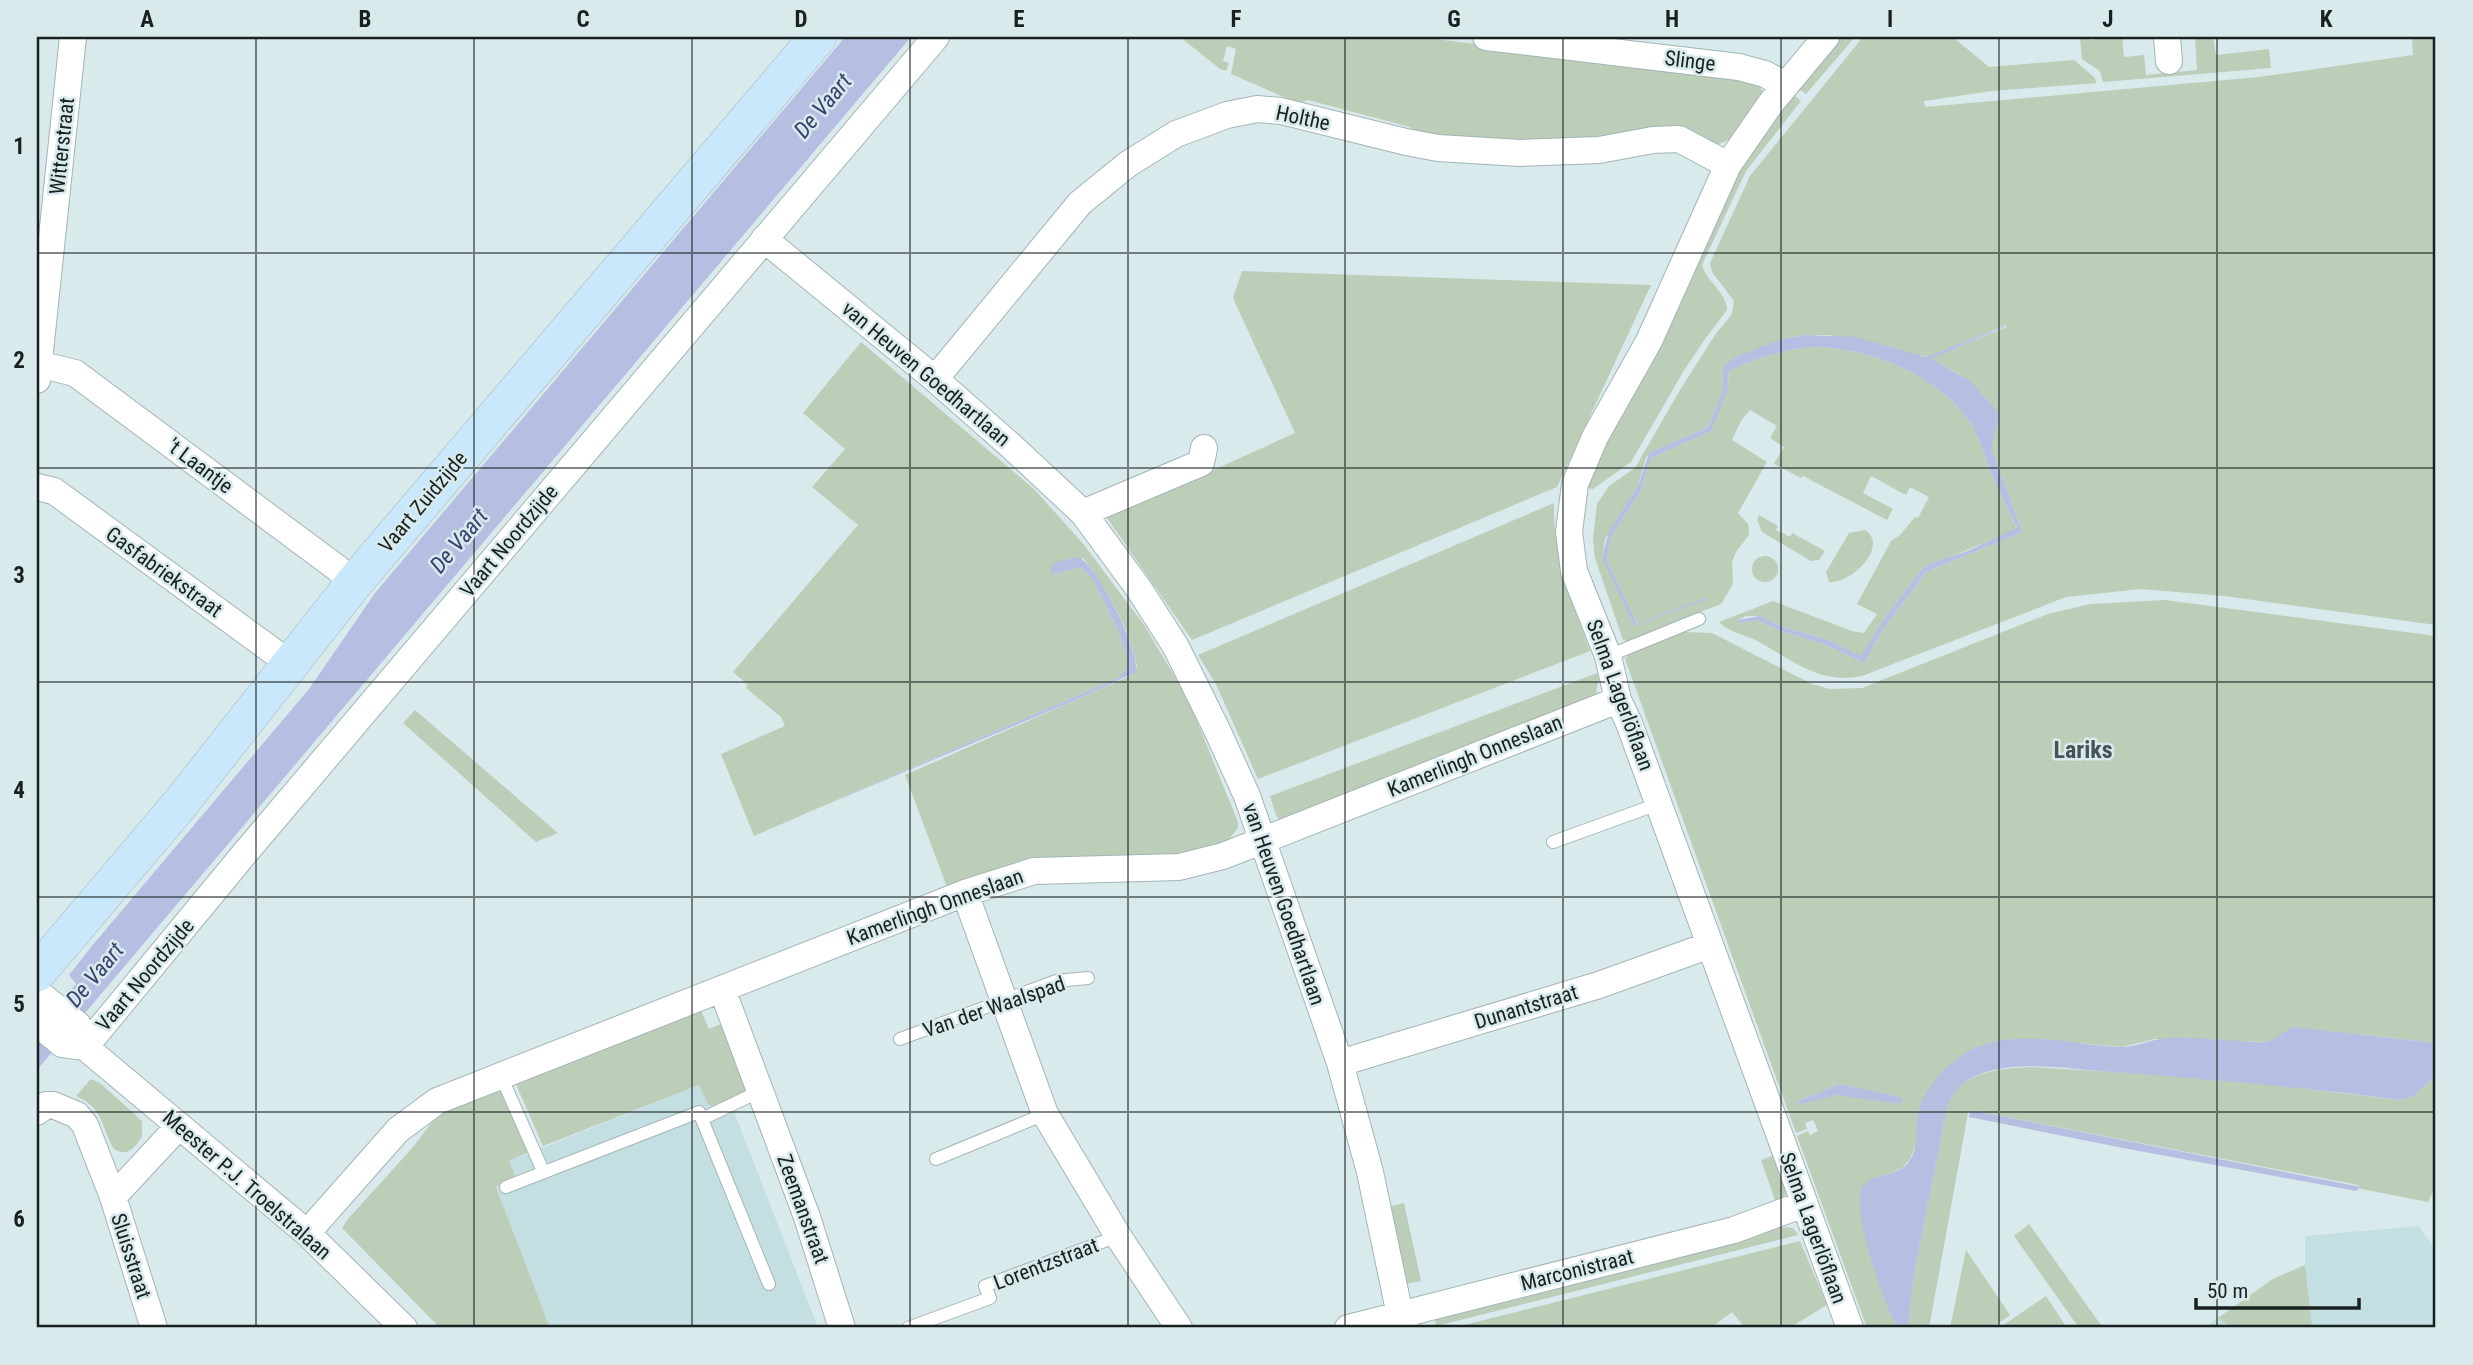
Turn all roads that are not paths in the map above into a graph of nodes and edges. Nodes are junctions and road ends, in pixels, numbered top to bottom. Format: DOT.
graph roads {
  1 [pos="73,37"];
  2 [pos="818,37"];
  3 [pos="936,37"];
  4 [pos="1486,37"];
  5 [pos="1826,37"];
  6 [pos="1785,85"];
  7 [pos="1728,165"];
  8 [pos="764,239"];
  9 [pos="38,372"];
  10 [pos="935,379"];
  11 [pos="1204,449"];
  12 [pos="37,487"];
  13 [pos="1083,513"];
  14 [pos="345,575"];
  15 [pos="1699,620"];
  16 [pos="1608,656"];
  17 [pos="289,663"];
  18 [pos="1618,700"];
  19 [pos="1658,804"];
  20 [pos="1263,841"];
  21 [pos="1553,842"];
  22 [pos="965,893"];
  23 [pos="1710,945"];
  24 [pos="37,973"];
  25 [pos="1088,978"];
  26 [pos="722,989"];
  27 [pos="1003,1000"];
  28 [pos="42,1012"];
  29 [pos="75,1039"];
  30 [pos="900,1039"];
  31 [pos="1340,1063"];
  32 [pos="501,1076"];
  33 [pos="760,1091"];
  34 [pos="37,1112"];
  35 [pos="1045,1114"];
  36 [pos="702,1119"];
  37 [pos="179,1126"];
  38 [pos="936,1159"];
  39 [pos="543,1171"];
  40 [pos="506,1187"];
  41 [pos="113,1197"];
  42 [pos="1804,1204"];
  43 [pos="307,1233"];
  44 [pos="1118,1236"];
  45 [pos="769,1284"];
  46 [pos="1403,1322"];
  47 [pos="154,1328"];
  48 [pos="404,1328"];
  49 [pos="842,1328"];
  50 [pos="908,1328"];
  51 [pos="1179,1328"];
  52 [pos="1348,1328"];
  53 [pos="1850,1328"];
  1 -- 9 [label="street, Witterstraat"];
  2 -- 14 [label="main road, Vaart Zuidzijde"];
  3 -- 8 [label="street, Vaart Noordzijde"];
  4 -- 6 [label="street, Slinge"];
  5 -- 6 [label="street"];
  6 -- 7 [label="street, Selma Lagerlöflaan"];
  7 -- 10 [label="street, Holthe"];
  7 -- 16 [label="street, Selma Lagerlöflaan"];
  8 -- 10 [label="street, van Heuven Goedhartlaan"];
  8 -- 29 [label="street, Vaart Noordzijde"];
  9 -- 14 [label="street, 't Laantje"];
  10 -- 13 [label="street, van Heuven Goedhartlaan"];
  11 -- 13 [label="street"];
  12 -- 17 [label="street, Gasfabriekstraat"];
  13 -- 20 [label="street, van Heuven Goedhartlaan"];
  14 -- 17 [label="main road, Vaart Zuidzijde"];
  15 -- 16 [label="lane"];
  16 -- 18 [label="street, Selma Lagerlöflaan"];
  17 -- 24 [label="main road, Vaart Zuidzijde"];
  18 -- 19 [label="street, Selma Lagerlöflaan"];
  18 -- 20 [label="street, Kamerlingh Onneslaan"];
  19 -- 21 [label="lane"];
  19 -- 23 [label="street, Selma Lagerlöflaan"];
  20 -- 22 [label="street, Kamerlingh Onneslaan"];
  20 -- 31 [label="street, van Heuven Goedhartlaan"];
  22 -- 26 [label="street, Kamerlingh Onneslaan"];
  22 -- 27 [label="street, Lorentzstraat"];
  23 -- 31 [label="street, Dunantstraat"];
  23 -- 42 [label="street, Selma Lagerlöflaan"];
  25 -- 27 [label="lane, Van der Waalspad"];
  26 -- 32 [label="street, Kamerlingh Onneslaan"];
  26 -- 33 [label="street, Zeemanstraat"];
  27 -- 30 [label="lane, Van der Waalspad"];
  27 -- 35 [label="street, Lorentzstraat"];
  28 -- 29 [label="street, Meester P.J. Troelstralaan"];
  29 -- 37 [label="street, Meester P.J. Troelstralaan"];
  31 -- 46 [label="street, van Heuven Goedhartlaan"];
  32 -- 39 [label="lane"];
  32 -- 43 [label="street, Kamerlingh Onneslaan"];
  33 -- 36 [label="lane"];
  33 -- 49 [label="street, Zeemanstraat"];
  34 -- 41 [label="street"];
  35 -- 38 [label="lane"];
  35 -- 44 [label="street, Lorentzstraat"];
  36 -- 39 [label="lane"];
  36 -- 45 [label="lane"];
  37 -- 41 [label="street, Sluisstraat"];
  37 -- 43 [label="street, Meester P.J. Troelstralaan"];
  39 -- 40 [label="lane"];
  41 -- 47 [label="street, Sluisstraat"];
  42 -- 46 [label="street, Marconistraat"];
  42 -- 53 [label="street, Selma Lagerlöflaan"];
  43 -- 48 [label="street, Meester P.J. Troelstralaan"];
  44 -- 50 [label="lane, Lorentzstraat"];
  44 -- 51 [label="street, Lorentzstraat"];
  46 -- 52 [label="street, Marconistraat"];
}
